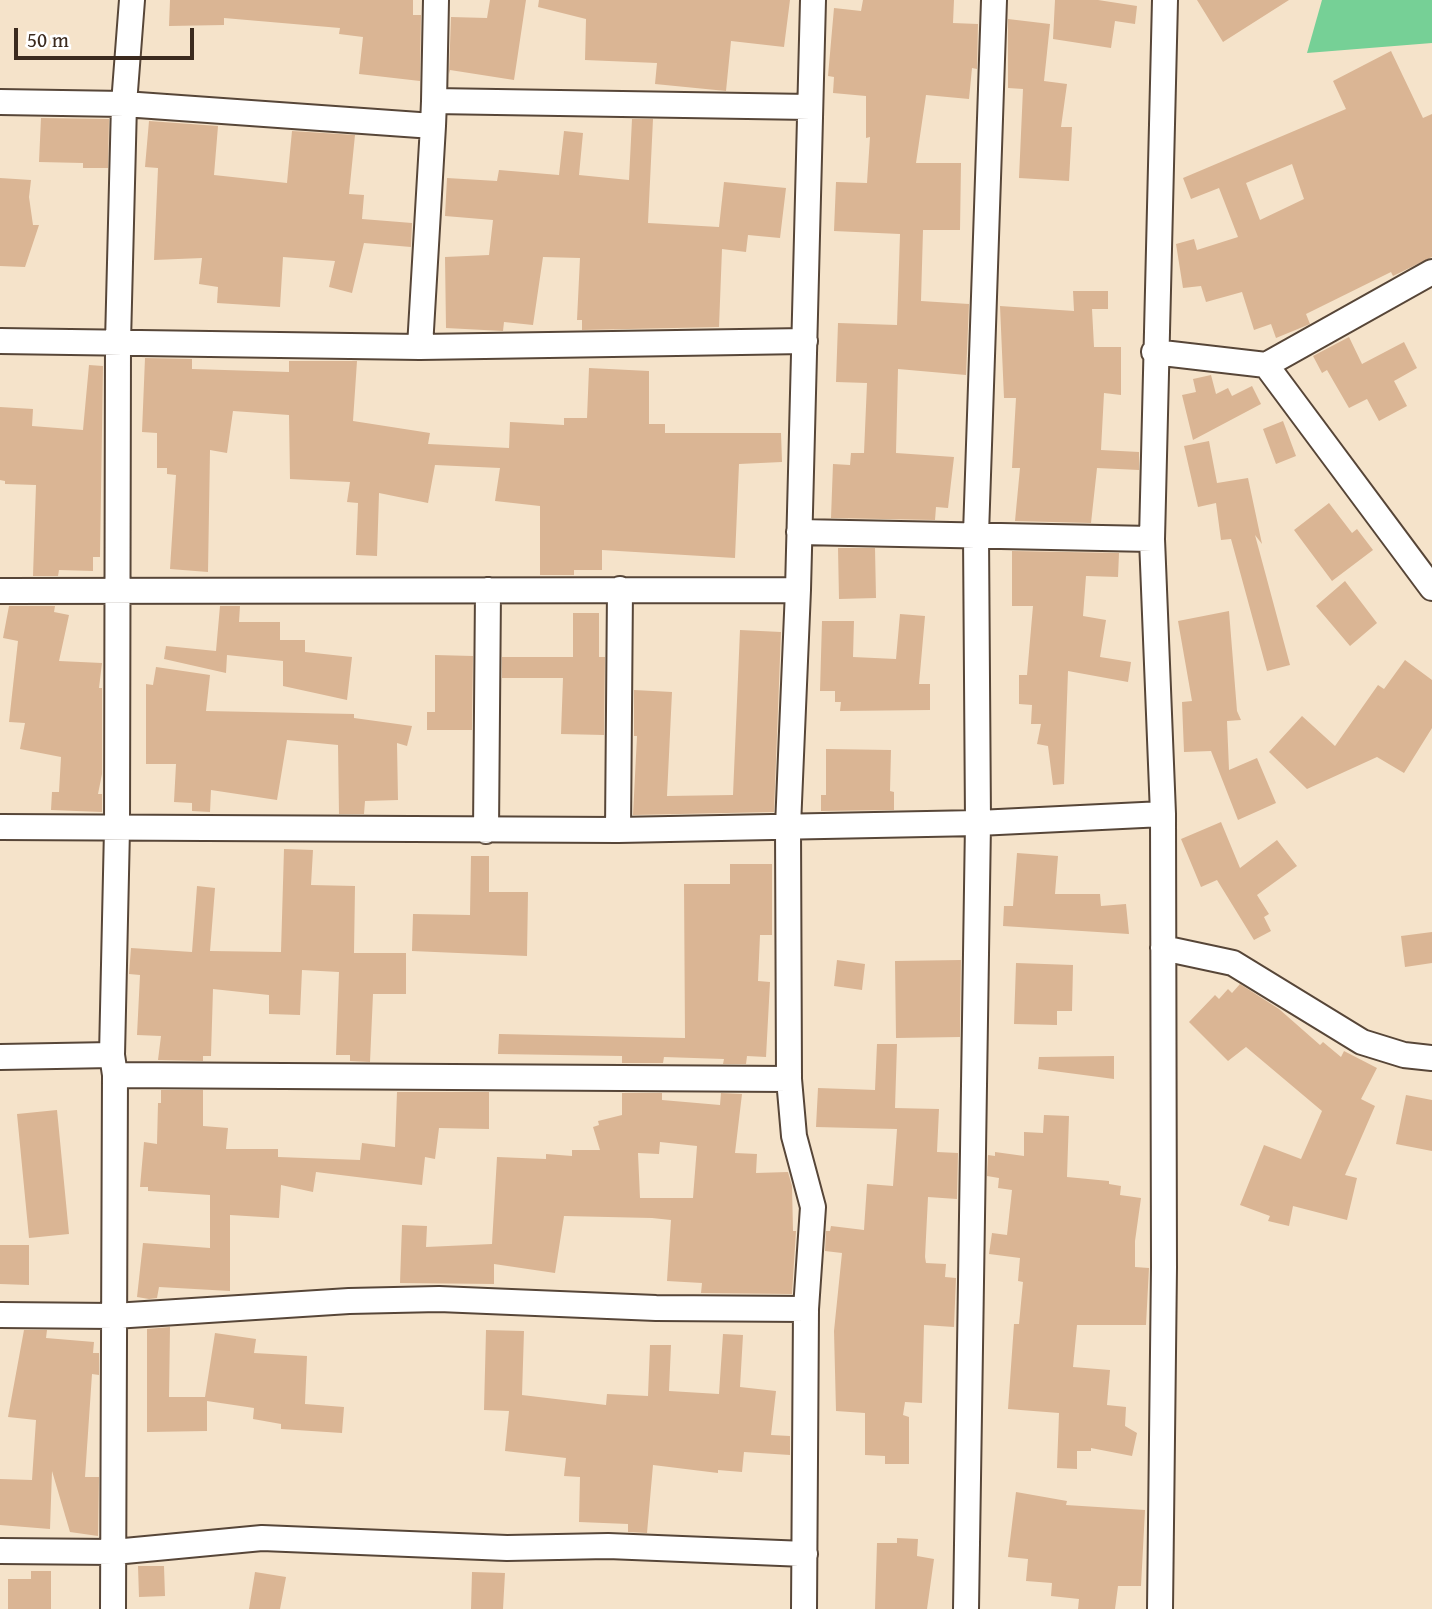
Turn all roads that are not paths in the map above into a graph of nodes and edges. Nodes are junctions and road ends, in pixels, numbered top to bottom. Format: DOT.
graph roads {
  1 [pos="132,0"];
  2 [pos="436,0"];
  3 [pos="813,0"];
  4 [pos="994,0"];
  5 [pos="1165,0"];
  6 [pos="434,101"];
  7 [pos="0,103"];
  8 [pos="124,103"];
  9 [pos="810,107"];
  10 [pos="433,126"];
  11 [pos="1432,272"];
  12 [pos="0,341"];
  13 [pos="805,341"];
  14 [pos="118,342"];
  15 [pos="420,347"];
  16 [pos="1154,352"];
  17 [pos="1266,365"];
  18 [pos="799,532"];
  19 [pos="976,534"];
  20 [pos="1152,539"];
  21 [pos="1432,587"];
  22 [pos="621,589"];
  23 [pos="488,590"];
  24 [pos="799,590"];
  25 [pos="0,591"];
  26 [pos="116,593"];
  27 [pos="1163,814"];
  28 [pos="978,823"];
  29 [pos="788,826"];
  30 [pos="0,827"];
  31 [pos="117,829"];
  32 [pos="486,831"];
  33 [pos="618,831"];
  34 [pos="1163,948"];
  35 [pos="0,1057"];
  36 [pos="1432,1058"];
  37 [pos="114,1065"];
  38 [pos="789,1079"];
  39 [pos="806,1309"];
  40 [pos="0,1315"];
  41 [pos="114,1316"];
  42 [pos="0,1551"];
  43 [pos="114,1552"];
  44 [pos="805,1554"];
  45 [pos="113,1609"];
  46 [pos="804,1609"];
  47 [pos="966,1609"];
  48 [pos="1160,1609"];
  1 -- 8 [label="street"];
  2 -- 6 [label="street"];
  3 -- 9 [label="street"];
  4 -- 19 [label="street"];
  5 -- 16 [label="street"];
  6 -- 9 [label="street"];
  6 -- 10 [label="street"];
  7 -- 8 [label="street"];
  8 -- 10 [label="street"];
  8 -- 14 [label="street"];
  9 -- 13 [label="street"];
  10 -- 15 [label="street"];
  11 -- 17 [label="street"];
  12 -- 14 [label="street"];
  13 -- 15 [label="street"];
  13 -- 18 [label="street"];
  14 -- 15 [label="street"];
  14 -- 26 [label="street"];
  16 -- 17 [label="street"];
  16 -- 20 [label="street"];
  17 -- 21 [label="street"];
  18 -- 19 [label="street"];
  18 -- 24 [label="street"];
  19 -- 20 [label="street"];
  19 -- 28 [label="street"];
  20 -- 27 [label="street"];
  22 -- 23 [label="street"];
  22 -- 24 [label="street"];
  22 -- 33 [label="street"];
  23 -- 26 [label="street"];
  23 -- 32 [label="street"];
  24 -- 29 [label="street"];
  25 -- 26 [label="street"];
  26 -- 31 [label="street"];
  27 -- 28 [label="street"];
  27 -- 34 [label="street"];
  28 -- 29 [label="street"];
  28 -- 47 [label="street"];
  29 -- 33 [label="street"];
  29 -- 38 [label="street"];
  30 -- 31 [label="street"];
  31 -- 32 [label="street"];
  31 -- 37 [label="street"];
  32 -- 33 [label="street"];
  34 -- 36 [label="street"];
  34 -- 48 [label="street"];
  35 -- 37 [label="street"];
  37 -- 38 [label="street"];
  37 -- 41 [label="street"];
  38 -- 39 [label="street"];
  39 -- 41 [label="street"];
  39 -- 44 [label="street"];
  40 -- 41 [label="street"];
  41 -- 43 [label="street"];
  42 -- 43 [label="street"];
  43 -- 44 [label="street"];
  43 -- 45 [label="street"];
  44 -- 46 [label="street"];
}
